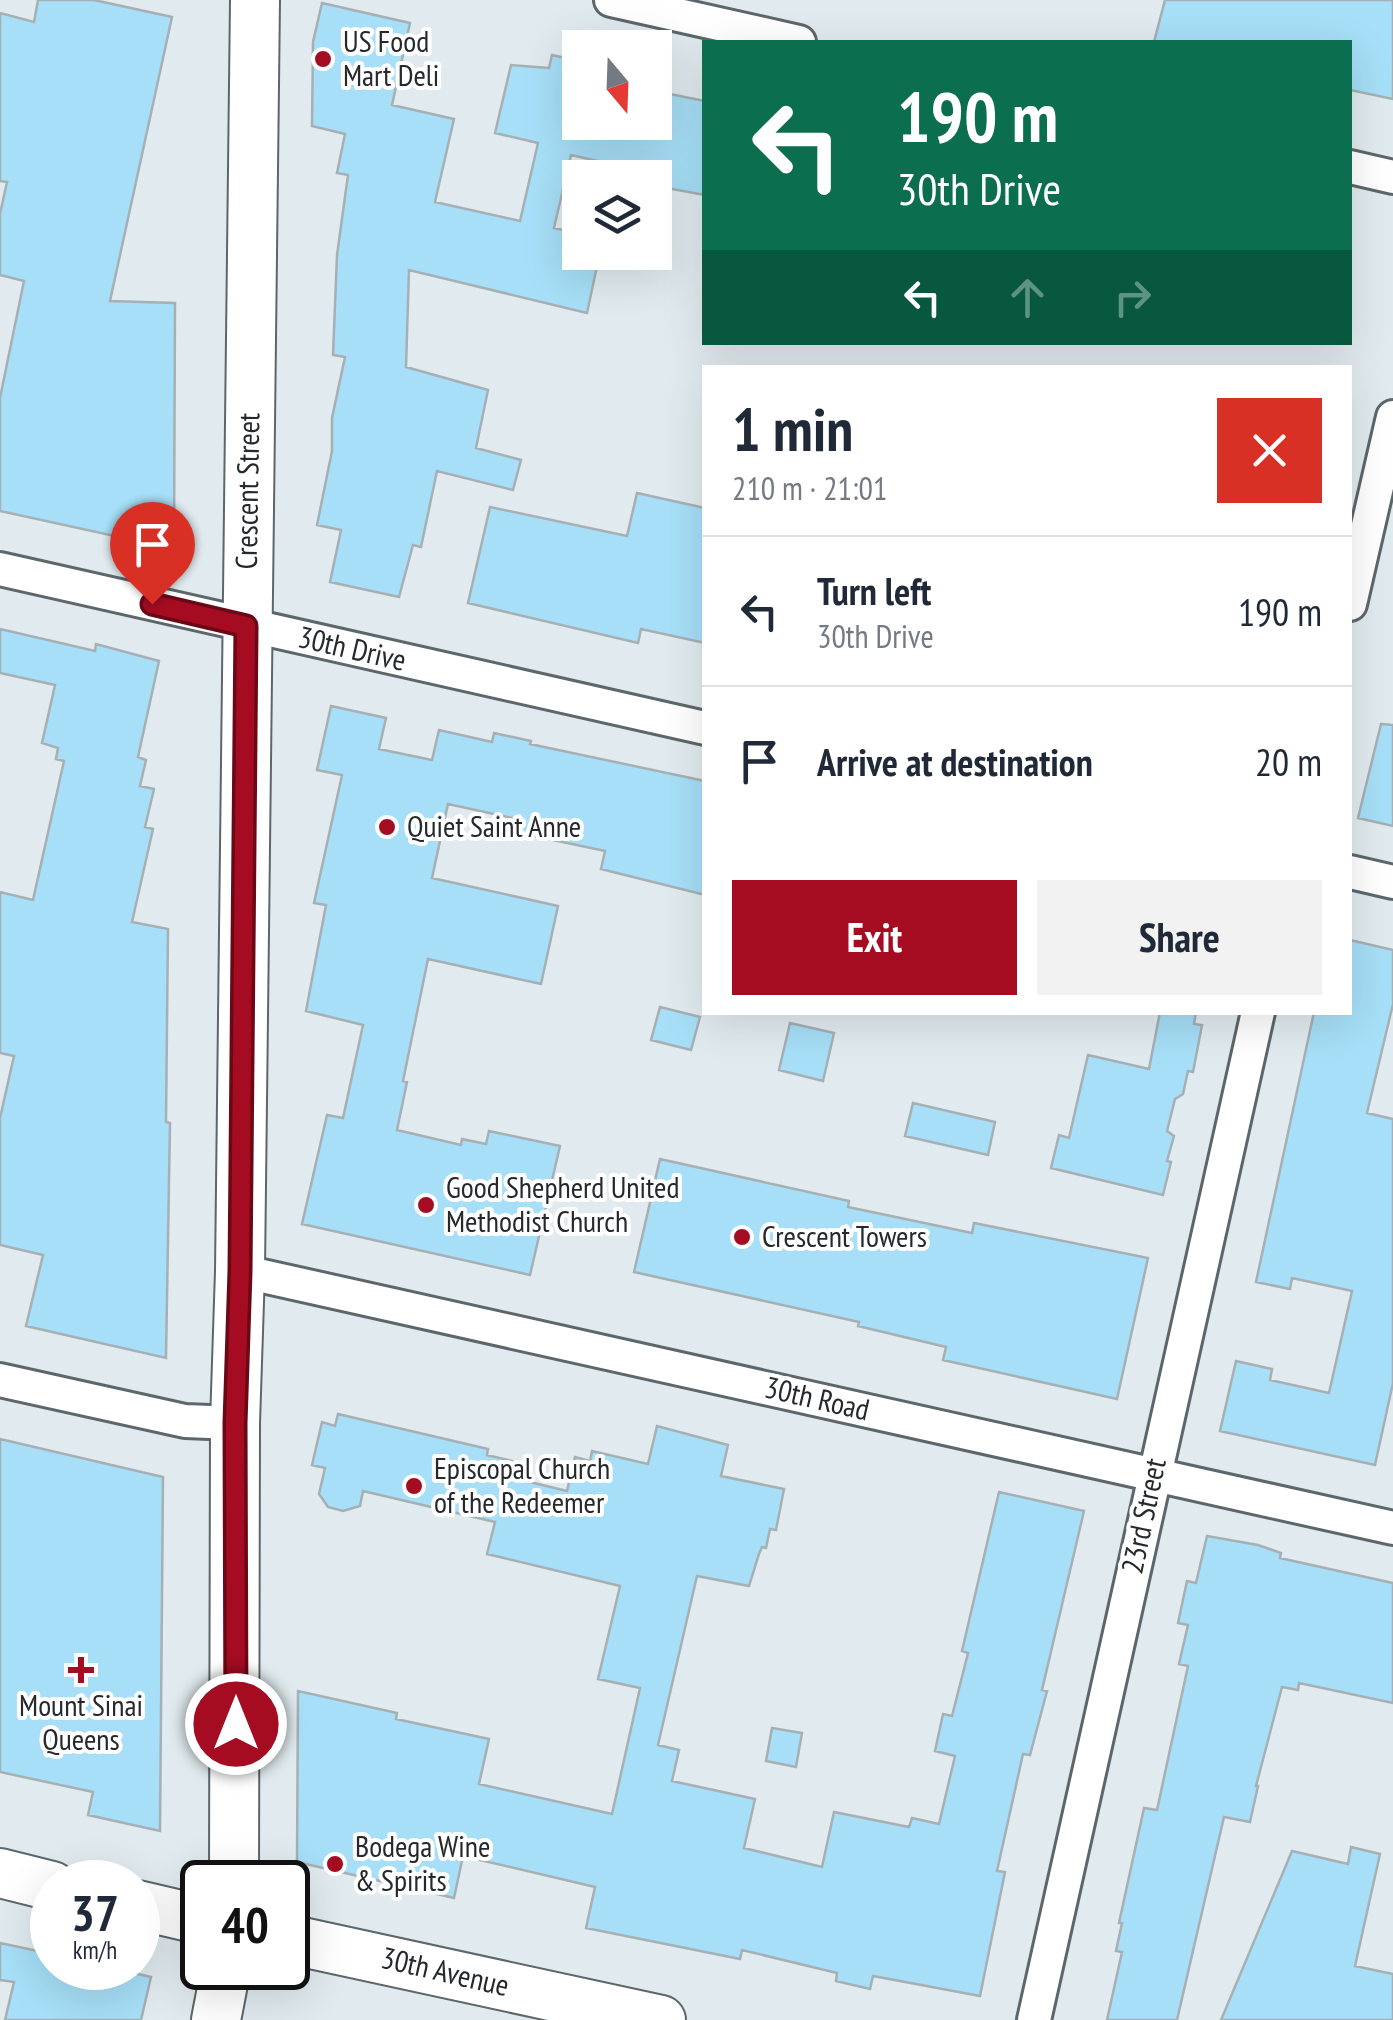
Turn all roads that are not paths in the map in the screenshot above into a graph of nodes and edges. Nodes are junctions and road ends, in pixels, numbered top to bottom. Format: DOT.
graph roads {
  1 [pos="256,0"];
  2 [pos="611,0"];
  3 [pos="790,40"];
  4 [pos="1352,167"];
  5 [pos="1393,177"];
  6 [pos="1393,417"];
  7 [pos="0,569"];
  8 [pos="1352,595"];
  9 [pos="246,626"];
  10 [pos="702,727"];
  11 [pos="1352,872"];
  12 [pos="1393,882"];
  13 [pos="1257,1015"];
  14 [pos="240,1271"];
  15 [pos="0,1380"];
  16 [pos="235,1423"];
  17 [pos="1154,1474"];
  18 [pos="1393,1528"];
  19 [pos="234,1860"];
  20 [pos="0,1873"];
  21 [pos="30,1880"];
  22 [pos="310,1943"];
  23 [pos="222,1990"];
  24 [pos="216,2020"];
  25 [pos="662,2020"];
  26 [pos="1034,2020"];
  1 -- 9 [label="street, Crescent Street"];
  2 -- 3 [label="street"];
  4 -- 5 [label="street"];
  6 -- 8 [label="street"];
  7 -- 9 [label="street, 30th Drive"];
  9 -- 10 [label="street, 30th Drive"];
  9 -- 14 [label="street, Crescent Street"];
  11 -- 12 [label="street"];
  13 -- 17 [label="street, 23rd Street"];
  14 -- 16 [label="street, Crescent Street"];
  14 -- 17 [label="street, 30th Road"];
  15 -- 16 [label="street"];
  16 -- 19 [label="street, Crescent Street"];
  17 -- 18 [label="street, 30th Road"];
  17 -- 26 [label="street, 23rd Street"];
  20 -- 21 [label="street"];
  22 -- 25 [label="street, 30th Avenue"];
  23 -- 24 [label="street"];
}
